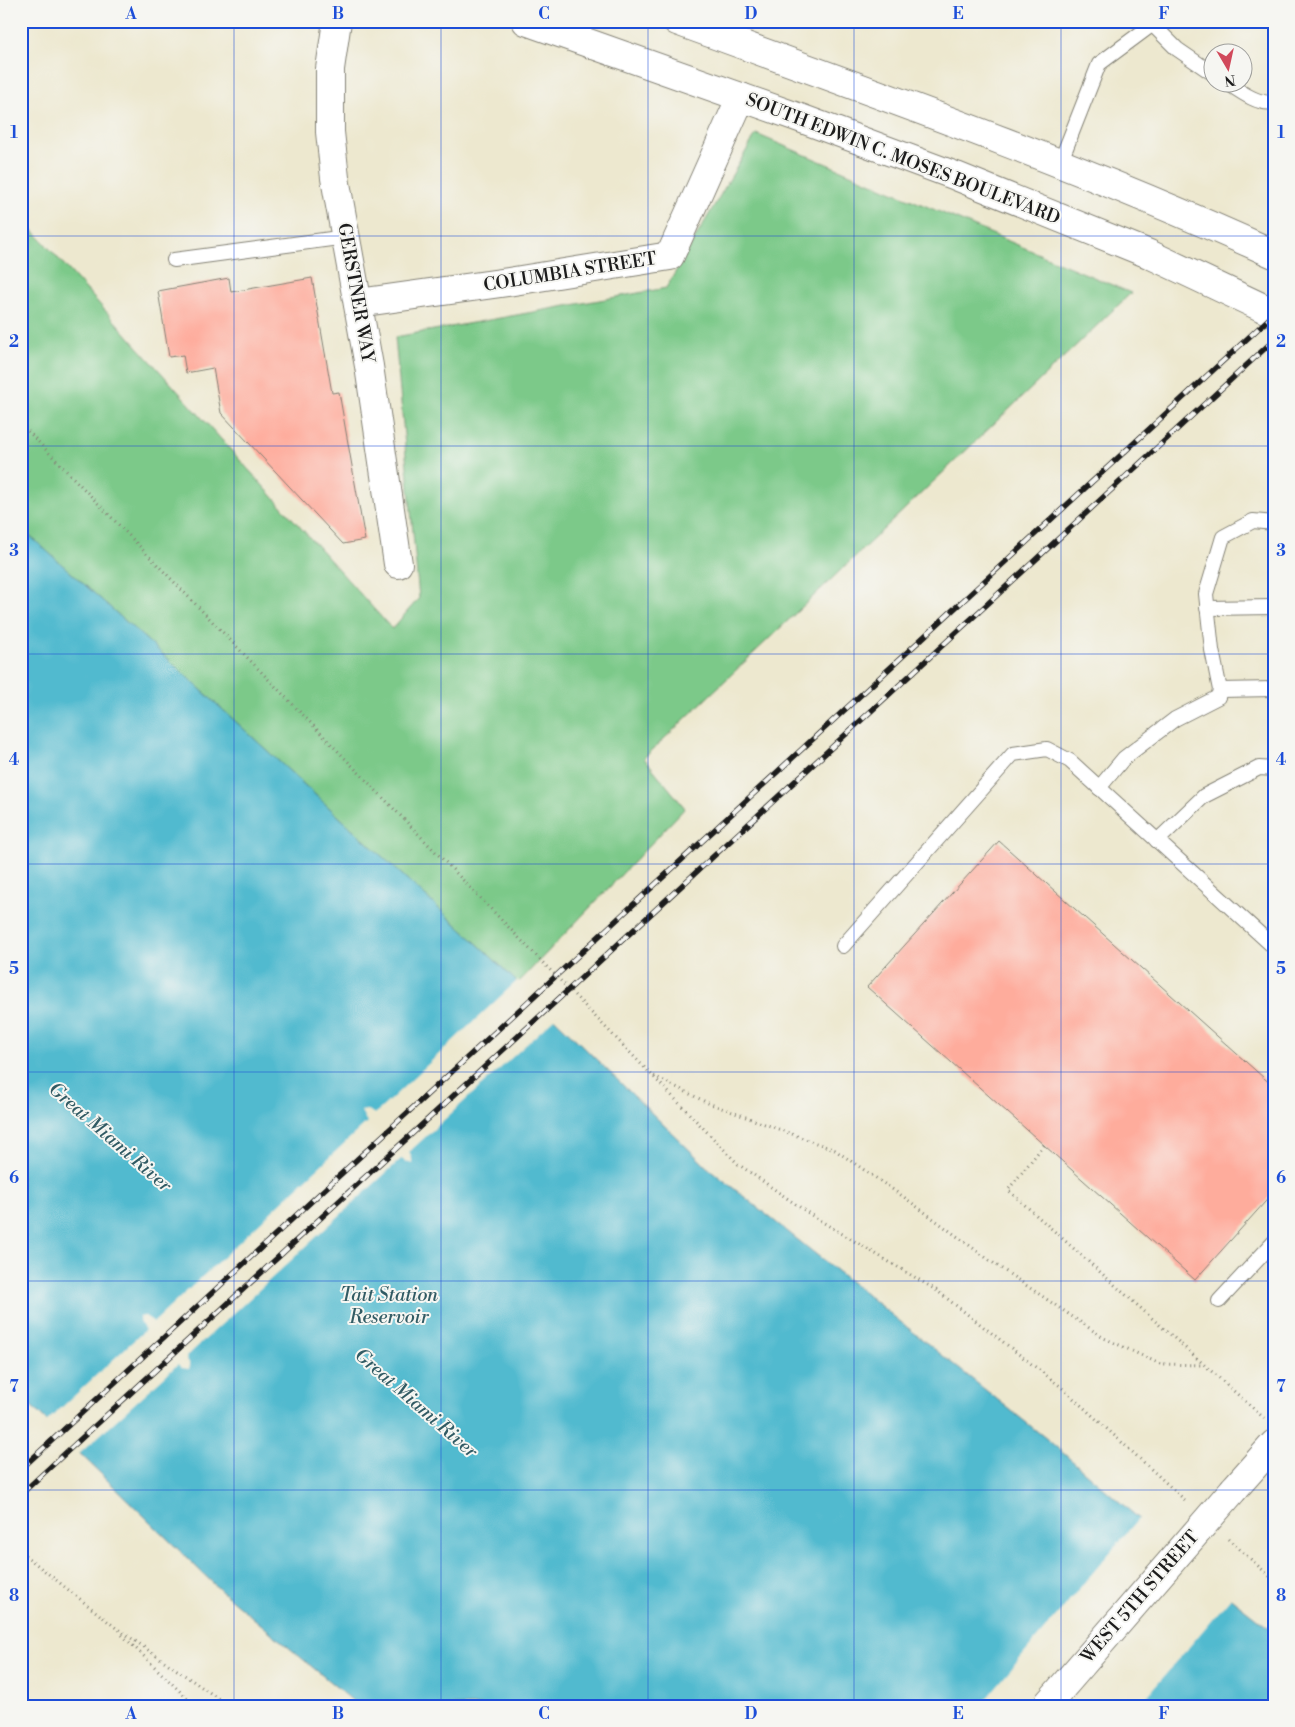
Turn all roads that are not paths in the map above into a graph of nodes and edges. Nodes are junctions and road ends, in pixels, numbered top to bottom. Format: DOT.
graph roads {
  1 [pos="337,21"];
  2 [pos="526,21"];
  3 [pos="677,21"];
  4 [pos="1155,23"];
  5 [pos="709,27"];
  6 [pos="1202,66"];
  7 [pos="1241,92"];
  8 [pos="741,97"];
  9 [pos="1274,102"];
  10 [pos="1060,163"];
  11 [pos="346,237"];
  12 [pos="1274,254"];
  13 [pos="174,260"];
  14 [pos="358,303"];
  15 [pos="1274,313"];
  16 [pos="1274,523"];
  17 [pos="398,564"];
  18 [pos="1274,607"];
  19 [pos="1207,608"];
  20 [pos="1220,690"];
  21 [pos="1274,690"];
  22 [pos="1274,770"];
  23 [pos="1099,788"];
  24 [pos="1157,841"];
  25 [pos="843,946"];
  26 [pos="1274,947"];
  27 [pos="1274,1242"];
  28 [pos="1219,1301"];
  29 [pos="1271,1433"];
  30 [pos="1046,1706"];
  1 -- 11 [label="main road, GERSTNER WAY"];
  2 -- 8 [label="main road, SOUTH EDWIN C. MOSES BOULEVARD"];
  3 -- 5 [label="main road"];
  4 -- 6 [label="lane"];
  4 -- 10 [label="lane"];
  5 -- 10 [label="main road"];
  7 -- 9 [label="lane"];
  8 -- 14 [label="main road, COLUMBIA STREET"];
  8 -- 15 [label="main road, SOUTH EDWIN C. MOSES BOULEVARD"];
  10 -- 12 [label="main road"];
  11 -- 13 [label="lane"];
  11 -- 14 [label="main road, GERSTNER WAY"];
  14 -- 17 [label="main road, GERSTNER WAY"];
  16 -- 19 [label="lane"];
  18 -- 19 [label="lane"];
  19 -- 20 [label="lane"];
  20 -- 21 [label="lane"];
  20 -- 23 [label="lane"];
  22 -- 24 [label="lane"];
  23 -- 24 [label="lane"];
  23 -- 25 [label="lane"];
  24 -- 26 [label="lane"];
  27 -- 28 [label="lane"];
  29 -- 30 [label="main road, WEST 5TH STREET, bridge"];
}
